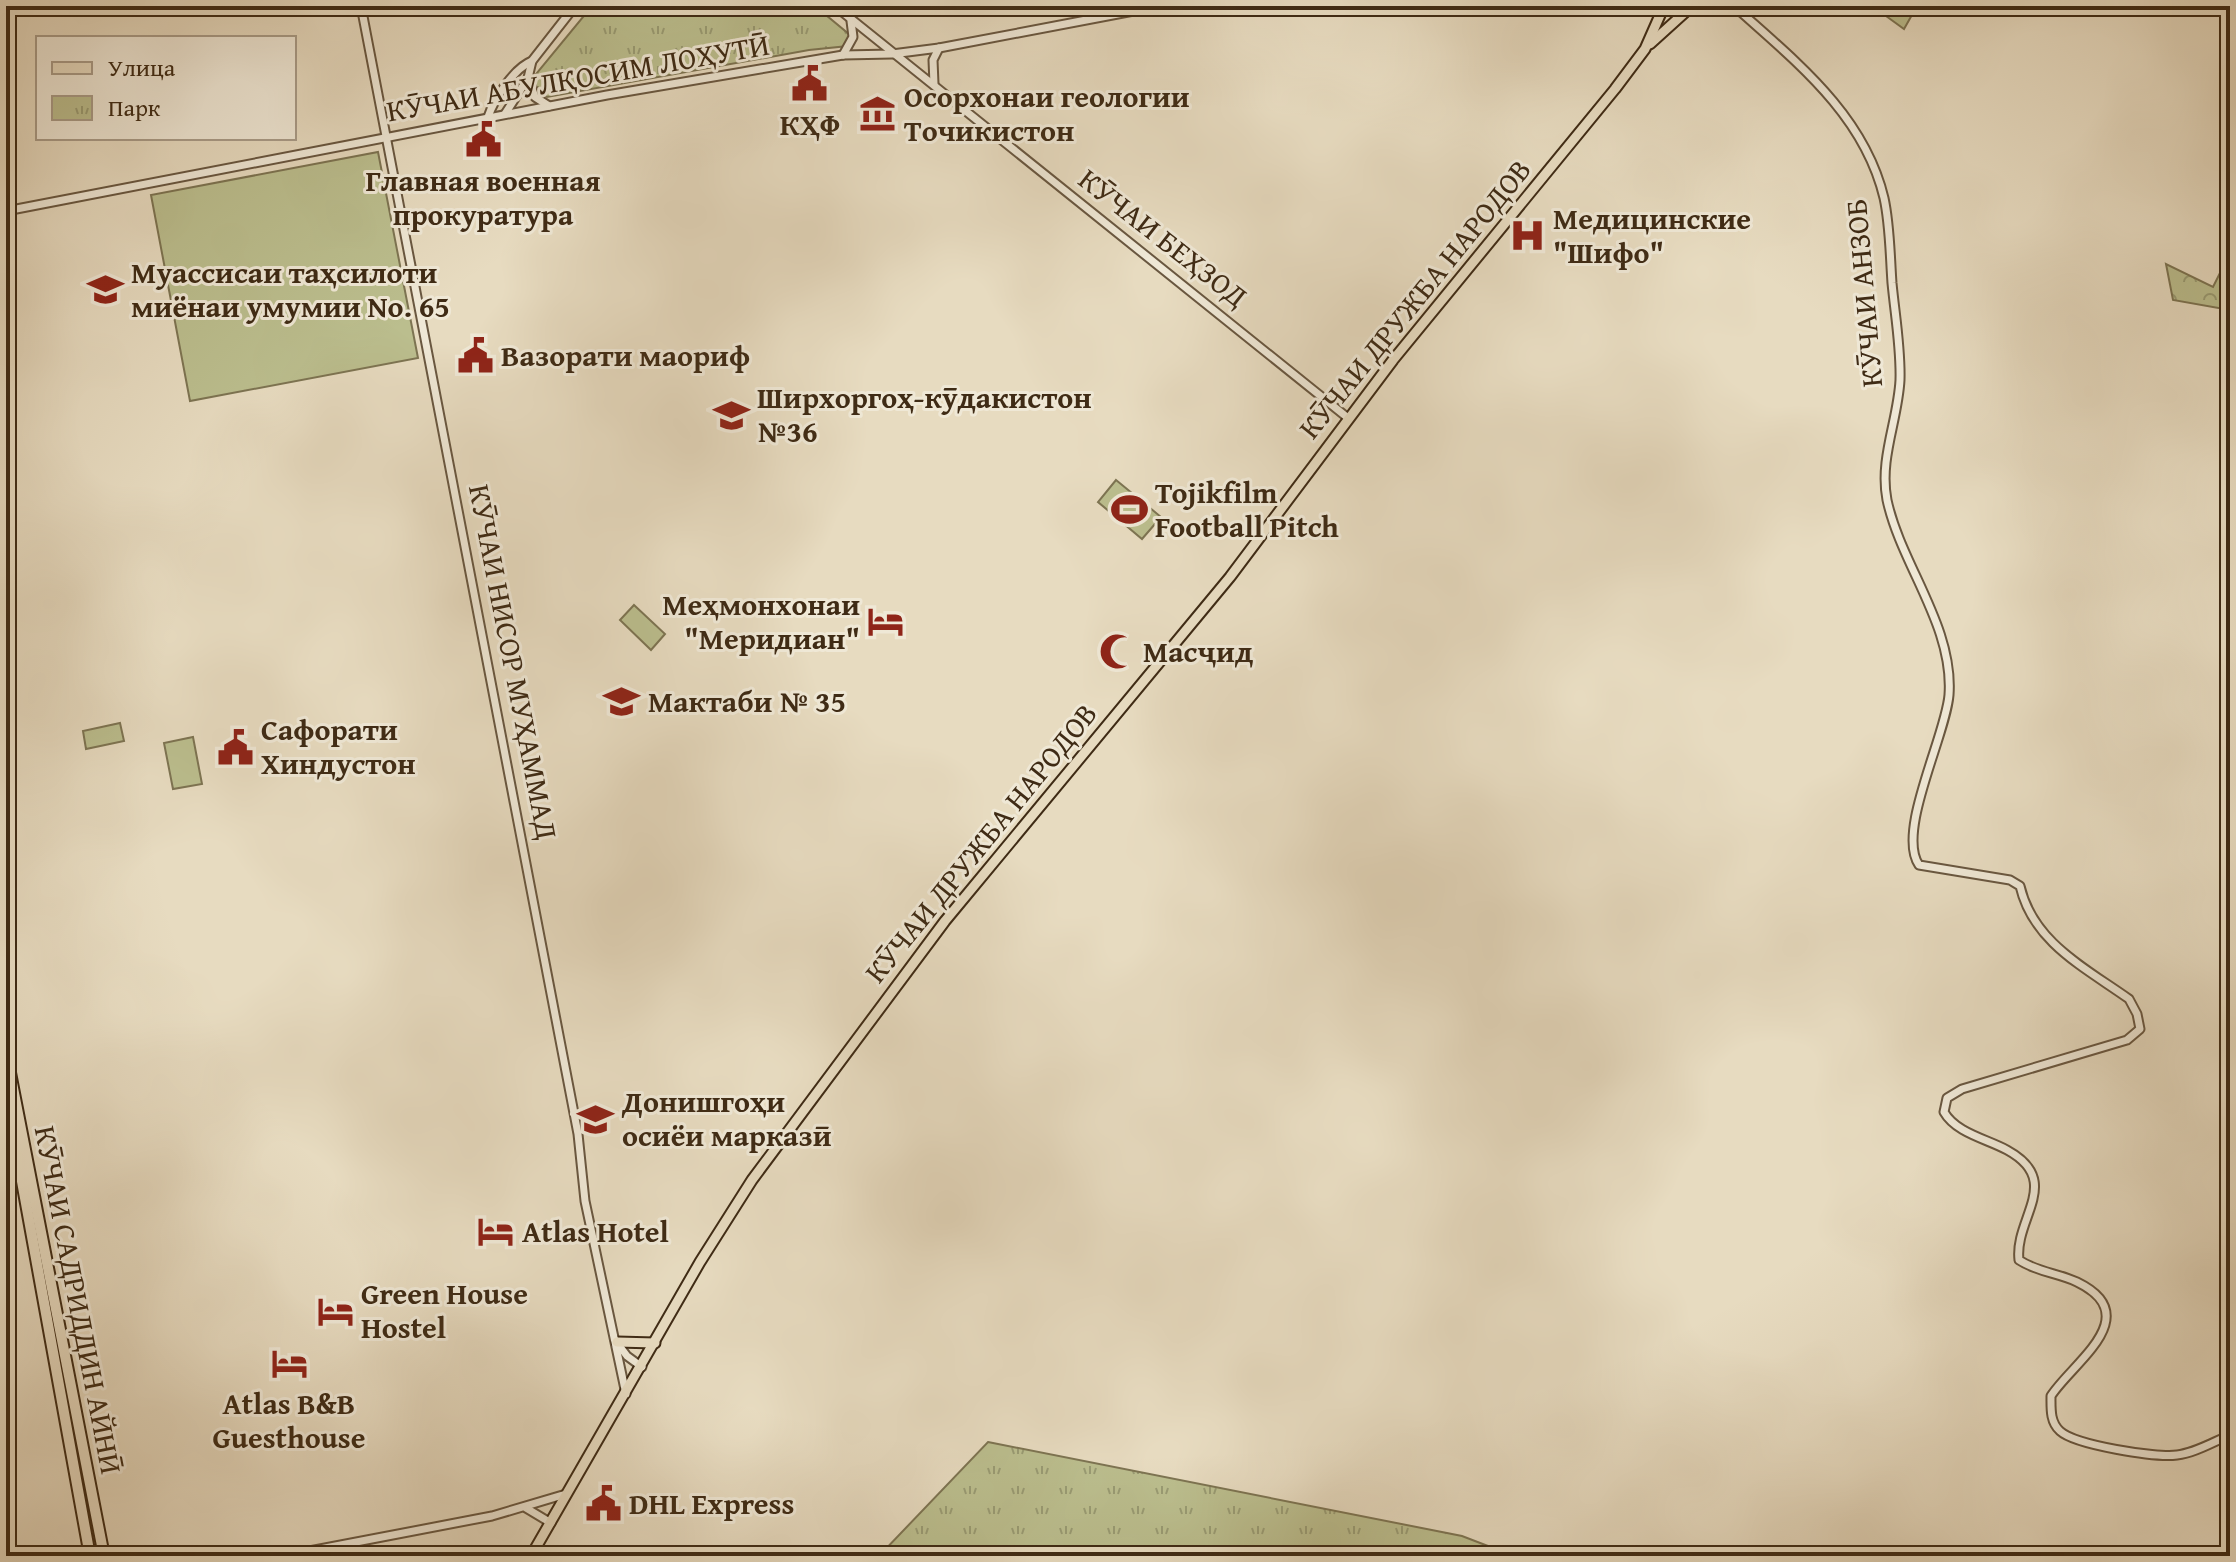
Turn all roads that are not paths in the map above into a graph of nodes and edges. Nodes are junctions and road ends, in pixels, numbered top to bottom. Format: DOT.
graph roads {
  1 [pos="361,6"];
  2 [pos="575,6"];
  3 [pos="835,6"];
  4 [pos="1160,6"];
  5 [pos="1664,6"];
  6 [pos="1692,6"];
  7 [pos="1734,6"];
  8 [pos="850,19"];
  9 [pos="939,48"];
  10 [pos="1645,49"];
  11 [pos="892,54"];
  12 [pos="843,55"];
  13 [pos="532,61"];
  14 [pos="528,78"];
  15 [pos="934,84"];
  16 [pos="549,106"];
  17 [pos="505,114"];
  18 [pos="488,117"];
  19 [pos="387,137"];
  20 [pos="6,211"];
  21 [pos="1348,418"];
  22 [pos="6,1052"];
  23 [pos="6,1093"];
  24 [pos="609,1328"];
  25 [pos="617,1342"];
  26 [pos="655,1343"];
  27 [pos="642,1367"];
  28 [pos="626,1395"];
  29 [pos="2230,1435"];
  30 [pos="566,1494"];
  31 [pos="526,1508"];
  32 [pos="551,1523"];
  33 [pos="90,1556"];
  34 [pos="104,1556"];
  35 [pos="283,1556"];
  36 [pos="531,1556"];
  1 -- 19 [label="street, КӮЧАИ НИСОР МУҲАММАД"];
  2 -- 13 [label="street"];
  3 -- 8 [label="street, КӮЧАИ БЕҲЗОД"];
  4 -- 9 [label="street, КӮЧАИ АБУЛҚОСИМ ЛОҲУТӢ"];
  5 -- 10 [label="main road"];
  6 -- 10 [label="main road"];
  7 -- 29 [label="street, КӮЧАИ АНЗОБ"];
  8 -- 11 [label="street, КӮЧАИ БЕҲЗОД"];
  8 -- 12 [label="street"];
  9 -- 11 [label="street, КӮЧАИ АБУЛҚОСИМ ЛОҲУТӢ"];
  9 -- 15 [label="street"];
  10 -- 21 [label="main road, КӮЧАИ ДРУЖБА НАРОДОВ"];
  11 -- 12 [label="street, КӮЧАИ АБУЛҚОСИМ ЛОҲУТӢ"];
  11 -- 15 [label="street, КӮЧАИ БЕҲЗОД"];
  12 -- 16 [label="street, КӮЧАИ АБУЛҚОСИМ ЛОҲУТӢ"];
  13 -- 14 [label="street"];
  13 -- 18 [label="street"];
  14 -- 16 [label="street"];
  14 -- 17 [label="street"];
  15 -- 21 [label="street, КӮЧАИ БЕҲЗОД"];
  16 -- 17 [label="street, КӮЧАИ АБУЛҚОСИМ ЛОҲУТӢ"];
  17 -- 18 [label="street, КӮЧАИ АБУЛҚОСИМ ЛОҲУТӢ"];
  18 -- 19 [label="street, КӮЧАИ АБУЛҚОСИМ ЛОҲУТӢ"];
  19 -- 20 [label="street, КӮЧАИ АБУЛҚОСИМ ЛОҲУТӢ"];
  19 -- 24 [label="street, КӮЧАИ НИСОР МУҲАММАД"];
  21 -- 26 [label="main road, КӮЧАИ ДРУЖБА НАРОДОВ"];
  22 -- 34 [label="highway, КӮЧАИ САДРИДДИН АЙНӢ"];
  23 -- 33 [label="highway, КӮЧАИ САДРИДДИН АЙНӢ"];
  24 -- 25 [label="street, КӮЧАИ НИСОР МУҲАММАД"];
  24 -- 28 [label="street, КӮЧАИ НИСОР МУҲАММАД"];
  25 -- 26 [label="main road"];
  25 -- 27 [label="street, КӮЧАИ НИСОР МУҲАММАД"];
  26 -- 27 [label="main road, КӮЧАИ ДРУЖБА НАРОДОВ"];
  27 -- 28 [label="main road, КӮЧАИ ДРУЖБА НАРОДОВ"];
  28 -- 30 [label="main road, КӮЧАИ ДРУЖБА НАРОДОВ"];
  30 -- 31 [label="street"];
  30 -- 32 [label="main road, КӮЧАИ ДРУЖБА НАРОДОВ"];
  31 -- 32 [label="street"];
  31 -- 35 [label="street"];
  32 -- 36 [label="main road, КӮЧАИ ДРУЖБА НАРОДОВ"];
}
